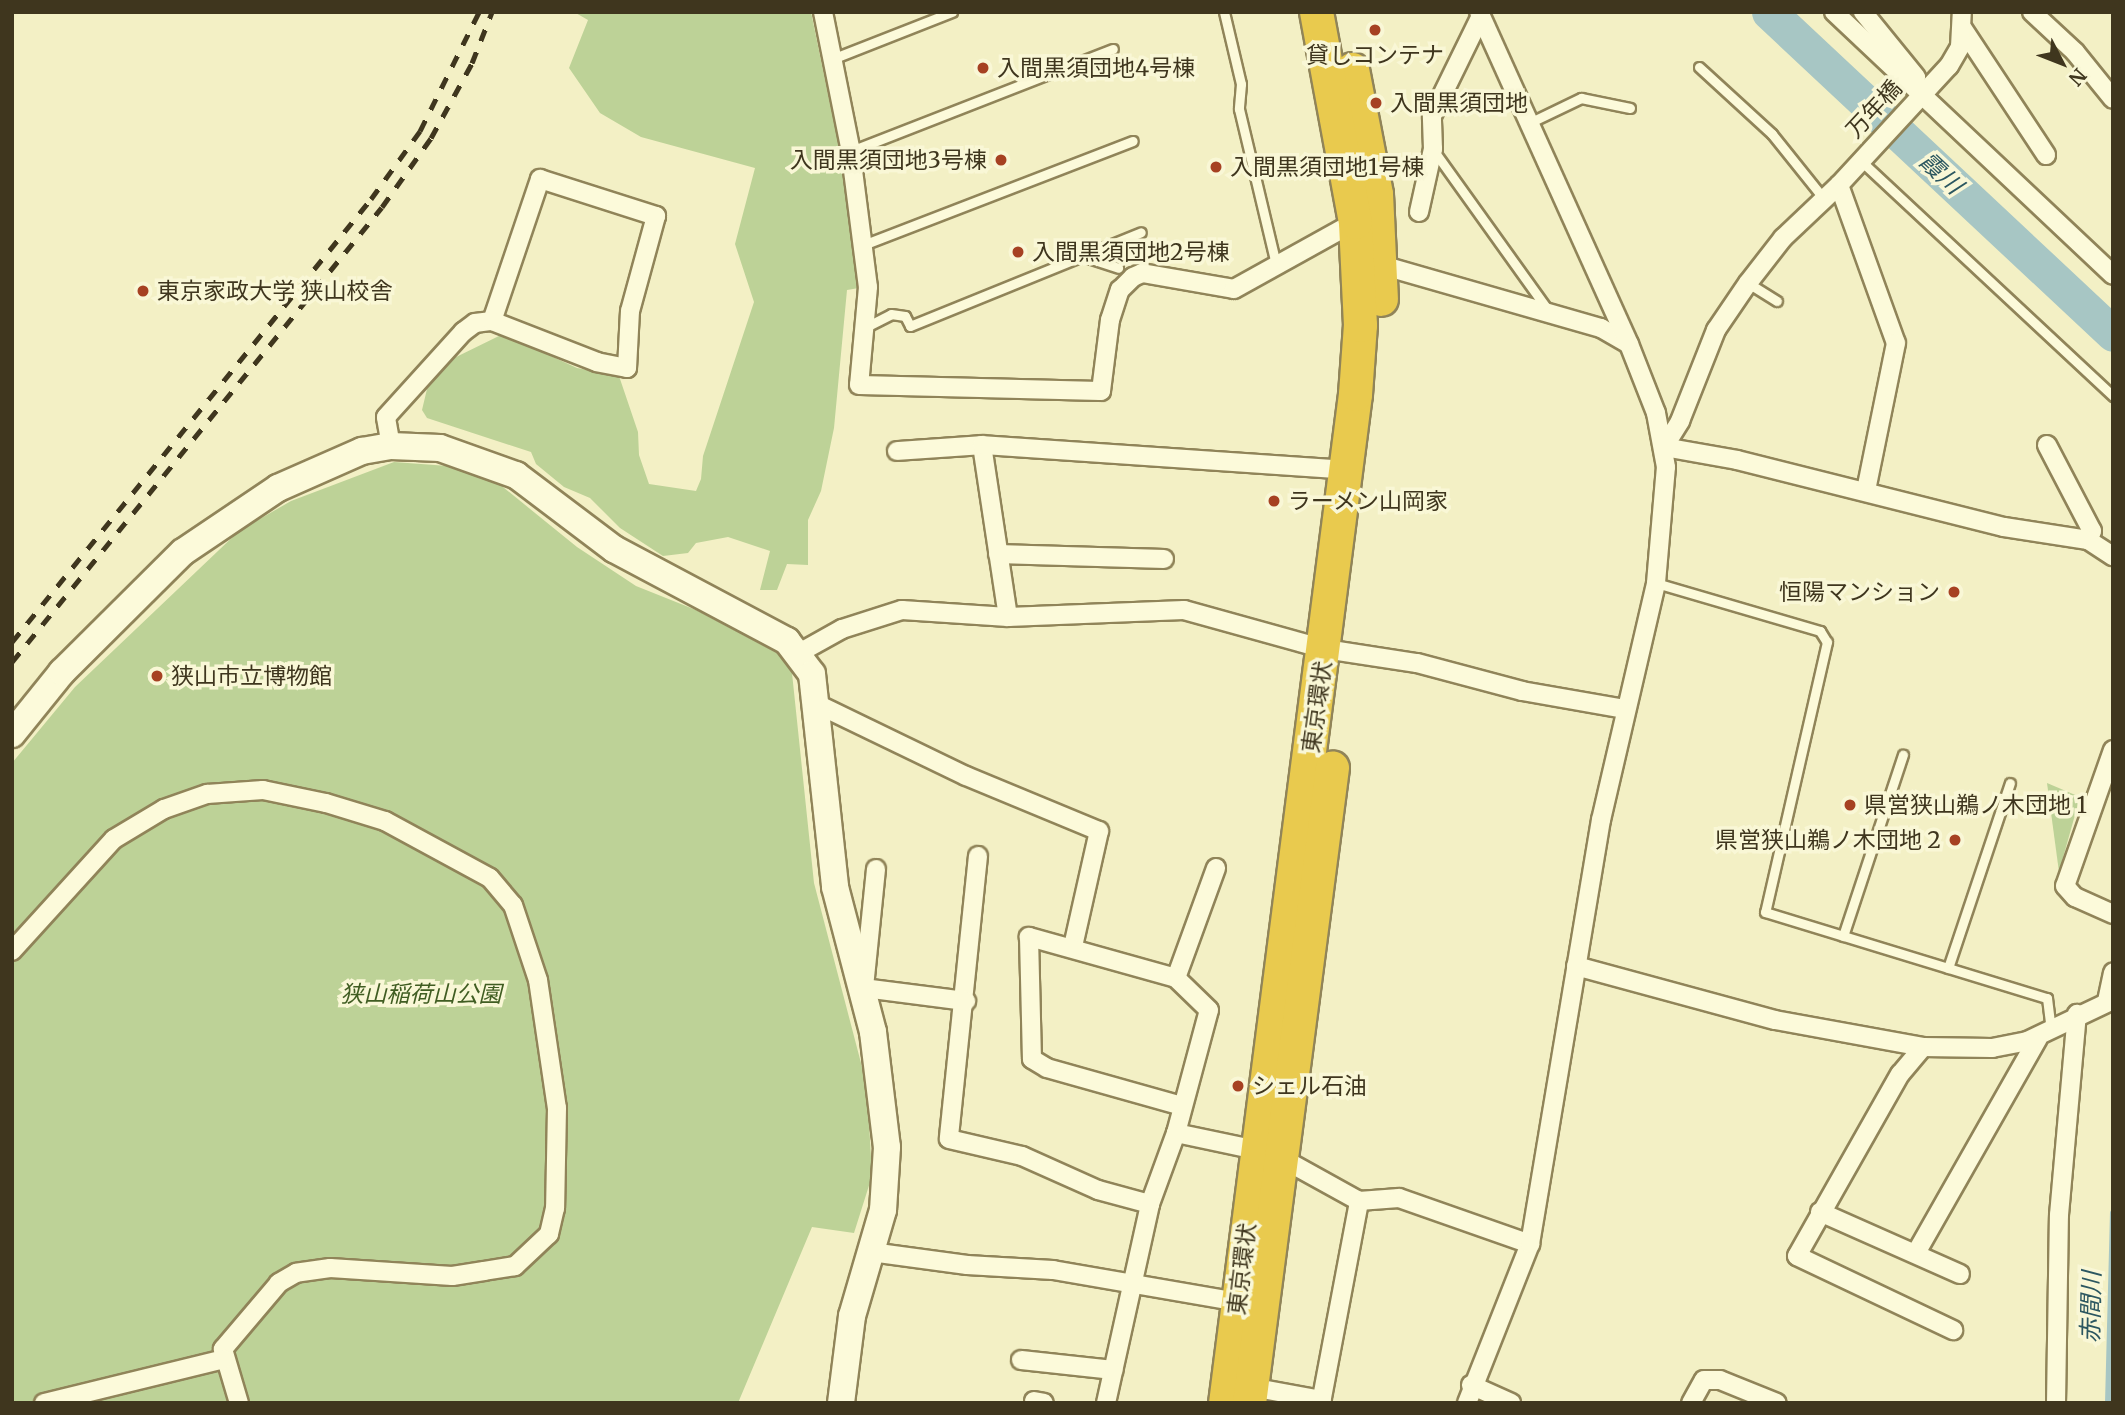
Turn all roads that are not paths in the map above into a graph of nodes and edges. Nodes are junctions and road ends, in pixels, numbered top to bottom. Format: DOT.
graph roads {
  1 [pos="823,12"];
  2 [pos="952,12"];
  3 [pos="1224,12"];
  4 [pos="1316,12"];
  5 [pos="1340,12"];
  6 [pos="1834,12"];
  7 [pos="1863,12"];
  8 [pos="2032,12"];
  9 [pos="1480,14"];
  10 [pos="1962,21"];
  11 [pos="1113,49"];
  12 [pos="832,58"];
  13 [pos="1699,67"];
  14 [pos="1924,93"];
  15 [pos="2113,99"];
  16 [pos="1630,108"];
  17 [pos="1530,123"];
  18 [pos="1133,141"];
  19 [pos="1433,149"];
  20 [pos="850,151"];
  21 [pos="2046,155"];
  22 [pos="1860,160"];
  23 [pos="1839,185"];
  24 [pos="1824,199"];
  25 [pos="1419,212"];
  26 [pos="1355,222"];
  27 [pos="1141,232"];
  28 [pos="863,245"];
  29 [pos="1082,256"];
  30 [pos="1276,264"];
  31 [pos="1381,265"];
  32 [pos="1118,268"];
  33 [pos="2111,271"];
  34 [pos="1748,283"];
  35 [pos="1777,301"];
  36 [pos="1550,313"];
  37 [pos="492,321"];
  38 [pos="864,328"];
  39 [pos="1629,344"];
  40 [pos="2113,396"];
  41 [pos="982,445"];
  42 [pos="2047,445"];
  43 [pos="391,446"];
  44 [pos="1664,447"];
  45 [pos="897,451"];
  46 [pos="1349,470"];
  47 [pos="1867,491"];
  48 [pos="2088,540"];
  49 [pos="998,554"];
  50 [pos="2113,556"];
  51 [pos="1164,559"];
  52 [pos="1656,583"];
  53 [pos="1008,617"];
  54 [pos="1335,651"];
  55 [pos="799,653"];
  56 [pos="817,704"];
  57 [pos="1625,709"];
  58 [pos="12,734"];
  59 [pos="2113,750"];
  60 [pos="1903,755"];
  61 [pos="2010,783"];
  62 [pos="978,856"];
  63 [pos="876,869"];
  64 [pos="1216,869"];
  65 [pos="2113,914"];
  66 [pos="1843,936"];
  67 [pos="1073,946"];
  68 [pos="12,951"];
  69 [pos="1576,966"];
  70 [pos="1948,968"];
  71 [pos="2113,973"];
  72 [pos="1176,978"];
  73 [pos="864,988"];
  74 [pos="2110,1000"];
  75 [pos="966,1001"];
  76 [pos="2077,1014"];
  77 [pos="2045,1034"];
  78 [pos="1923,1047"];
  79 [pos="1182,1107"];
  80 [pos="1177,1133"];
  81 [pos="1270,1154"];
  82 [pos="1359,1201"];
  83 [pos="1150,1204"];
  84 [pos="1820,1212"];
  85 [pos="1530,1244"];
  86 [pos="871,1252"];
  87 [pos="1916,1253"];
  88 [pos="1960,1274"];
  89 [pos="1133,1281"];
  90 [pos="1238,1302"];
  91 [pos="1953,1330"];
  92 [pos="224,1359"];
  93 [pos="1021,1360"];
  94 [pos="1113,1370"];
  95 [pos="1471,1385"];
  96 [pos="1241,1397"];
  97 [pos="1322,1401"];
  98 [pos="44,1403"];
  99 [pos="239,1403"];
  100 [pos="841,1403"];
  101 [pos="1106,1403"];
  102 [pos="1467,1403"];
  103 [pos="1511,1403"];
  104 [pos="1691,1403"];
  105 [pos="1777,1403"];
  106 [pos="2056,1403"];
  1 -- 12 [label="street"];
  2 -- 12 [label="lane"];
  3 -- 30 [label="lane"];
  4 -- 26 [label="highway, 東京環状"];
  5 -- 31 [label="highway, 東京環状"];
  6 -- 14 [label="street"];
  7 -- 14 [label="street"];
  8 -- 15 [label="street"];
  9 -- 17 [label="street"];
  9 -- 19 [label="street"];
  10 -- 14 [label="street, 万年橋"];
  10 -- 21 [label="street"];
  11 -- 20 [label="lane"];
  12 -- 20 [label="street"];
  13 -- 24 [label="lane"];
  14 -- 22 [label="street, 万年橋"];
  14 -- 33 [label="street"];
  16 -- 17 [label="lane"];
  17 -- 39 [label="street"];
  18 -- 28 [label="lane"];
  19 -- 25 [label="street"];
  19 -- 36 [label="lane"];
  20 -- 28 [label="street"];
  22 -- 23 [label="street, 万年橋"];
  22 -- 40 [label="lane"];
  23 -- 24 [label="street, 万年橋"];
  23 -- 47 [label="street"];
  24 -- 34 [label="street, 万年橋"];
  26 -- 30 [label="street"];
  26 -- 46 [label="highway, 東京環状"];
  27 -- 29 [label="lane"];
  28 -- 38 [label="street"];
  29 -- 32 [label="lane"];
  29 -- 38 [label="lane"];
  30 -- 38 [label="street"];
  31 -- 36 [label="street"];
  31 -- 54 [label="highway, 東京環状"];
  34 -- 35 [label="lane"];
  34 -- 44 [label="street, 万年橋"];
  36 -- 39 [label="street"];
  37 -- 37 [label="street"];
  37 -- 43 [label="street"];
  39 -- 44 [label="street"];
  41 -- 45 [label="street"];
  41 -- 46 [label="street"];
  41 -- 49 [label="street"];
  42 -- 48 [label="street"];
  43 -- 55 [label="street"];
  43 -- 58 [label="street"];
  44 -- 47 [label="street"];
  44 -- 52 [label="street"];
  46 -- 54 [label="highway, 東京環状"];
  47 -- 48 [label="street"];
  48 -- 50 [label="street"];
  49 -- 51 [label="street"];
  49 -- 53 [label="street"];
  52 -- 57 [label="street"];
  52 -- 66 [label="lane"];
  53 -- 54 [label="street"];
  53 -- 55 [label="street"];
  54 -- 57 [label="street"];
  54 -- 81 [label="highway, 東京環状"];
  55 -- 56 [label="street"];
  56 -- 67 [label="street"];
  56 -- 73 [label="street"];
  57 -- 69 [label="street"];
  59 -- 65 [label="street"];
  60 -- 66 [label="lane"];
  61 -- 70 [label="lane"];
  62 -- 75 [label="street"];
  63 -- 73 [label="street"];
  64 -- 72 [label="street"];
  66 -- 70 [label="lane"];
  67 -- 72 [label="street"];
  67 -- 79 [label="street"];
  68 -- 92 [label="street"];
  69 -- 78 [label="street"];
  69 -- 85 [label="street"];
  70 -- 77 [label="lane"];
  71 -- 74 [label="street"];
  72 -- 79 [label="street"];
  73 -- 75 [label="street"];
  73 -- 86 [label="street"];
  74 -- 76 [label="street"];
  75 -- 83 [label="street"];
  76 -- 77 [label="street"];
  76 -- 106 [label="street"];
  77 -- 78 [label="street"];
  77 -- 87 [label="street"];
  78 -- 84 [label="street"];
  79 -- 80 [label="street"];
  80 -- 81 [label="street"];
  80 -- 83 [label="street"];
  81 -- 82 [label="street"];
  81 -- 90 [label="highway, 東京環状"];
  81 -- 96 [label="highway, 東京環状"];
  82 -- 85 [label="street"];
  82 -- 97 [label="street"];
  83 -- 89 [label="street"];
  84 -- 87 [label="street"];
  84 -- 91 [label="street"];
  85 -- 95 [label="street"];
  86 -- 89 [label="street"];
  86 -- 100 [label="street"];
  87 -- 88 [label="street"];
  89 -- 90 [label="street"];
  89 -- 94 [label="street"];
  90 -- 96 [label="highway, 東京環状"];
  92 -- 98 [label="street"];
  92 -- 99 [label="street"];
  93 -- 94 [label="street"];
  94 -- 101 [label="street"];
  95 -- 102 [label="street"];
  95 -- 103 [label="street"];
  96 -- 97 [label="street"];
  104 -- 105 [label="street"];
}
